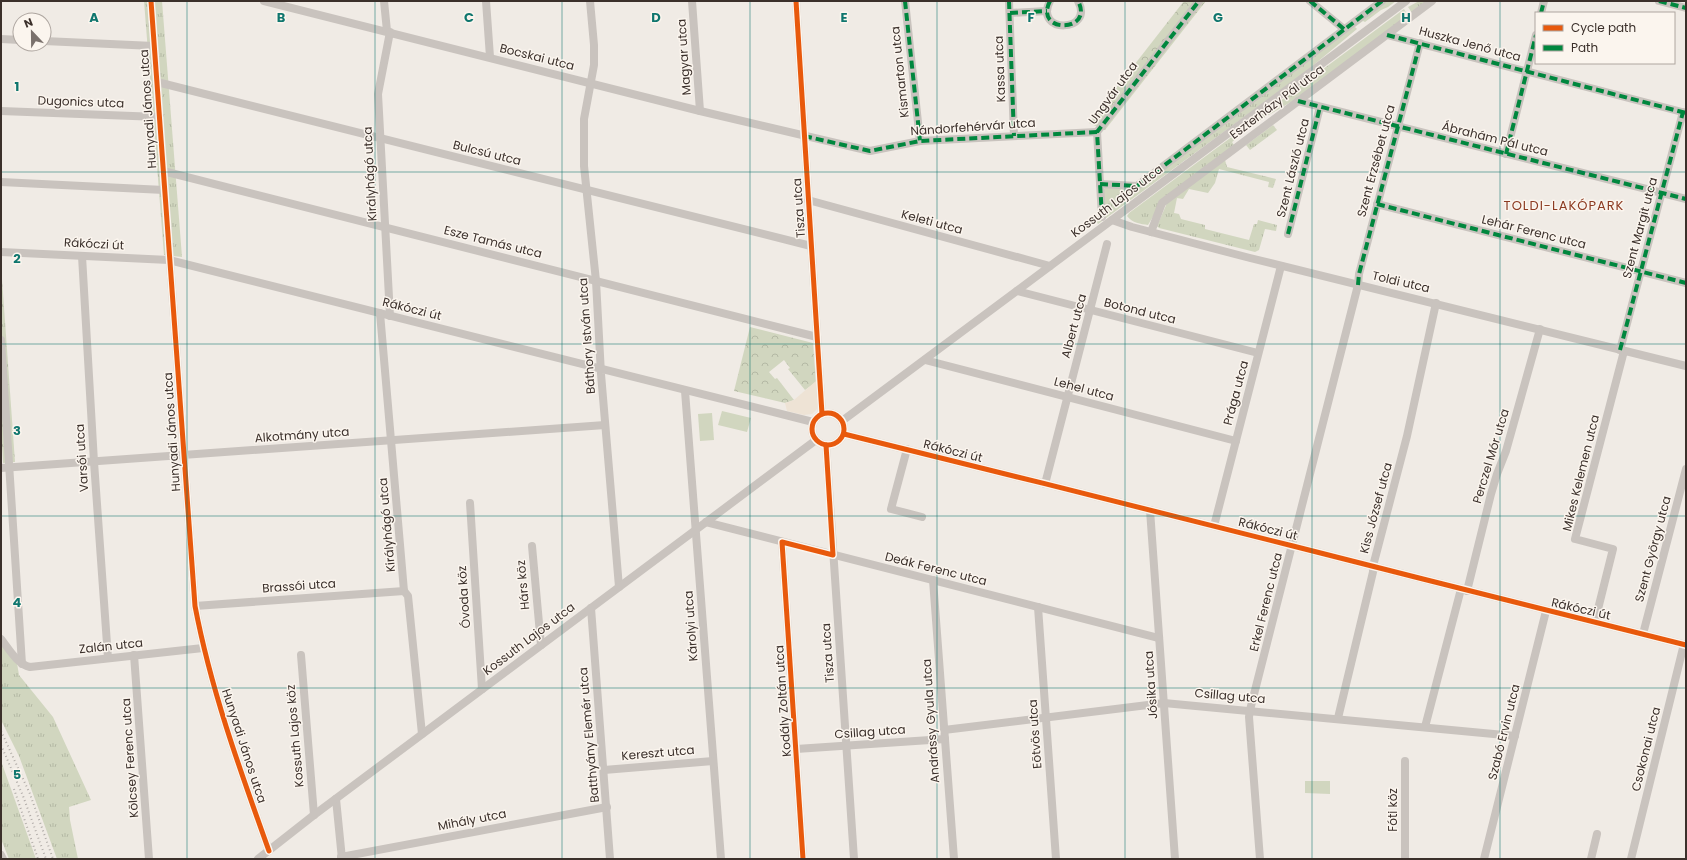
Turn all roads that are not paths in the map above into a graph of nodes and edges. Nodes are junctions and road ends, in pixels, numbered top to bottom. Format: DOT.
graph roads {
  1 [pos="151,1"];
  2 [pos="264,1"];
  3 [pos="384,1"];
  4 [pos="486,1"];
  5 [pos="590,1"];
  6 [pos="692,1"];
  7 [pos="796,1"];
  8 [pos="904,1"];
  9 [pos="1009,1"];
  10 [pos="1050,1"];
  11 [pos="1078,1"];
  12 [pos="1198,1"];
  13 [pos="1310,1"];
  14 [pos="1382,1"];
  15 [pos="1406,1"];
  16 [pos="1432,1"];
  17 [pos="1544,1"];
  18 [pos="1659,1"];
  19 [pos="279,3"];
  20 [pos="1686,8"];
  21 [pos="1047,11"];
  22 [pos="1542,12"];
  23 [pos="1010,13"];
  24 [pos="1344,29"];
  25 [pos="388,31"];
  26 [pos="1386,35"];
  27 [pos="1,39"];
  28 [pos="1535,39"];
  29 [pos="12,40"];
  30 [pos="52,41"];
  31 [pos="1420,43"];
  32 [pos="154,46"];
  33 [pos="490,57"];
  34 [pos="1527,71"];
  35 [pos="157,82"];
  36 [pos="591,83"];
  37 [pos="1298,101"];
  38 [pos="1320,107"];
  39 [pos="1,111"];
  40 [pos="700,111"];
  41 [pos="1685,112"];
  42 [pos="159,118"];
  43 [pos="1397,126"];
  44 [pos="1097,132"];
  45 [pos="804,136"];
  46 [pos="1014,136"];
  47 [pos="379,138"];
  48 [pos="920,141"];
  49 [pos="1506,154"];
  50 [pos="163,171"];
  51 [pos="1,182"];
  52 [pos="1100,184"];
  53 [pos="164,190"];
  54 [pos="586,190"];
  55 [pos="1661,193"];
  56 [pos="1686,199"];
  57 [pos="808,200"];
  58 [pos="1377,204"];
  59 [pos="1102,217"];
  60 [pos="1112,220"];
  61 [pos="385,227"];
  62 [pos="1151,232"];
  63 [pos="1288,234"];
  64 [pos="1108,244"];
  65 [pos="812,246"];
  66 [pos="1,252"];
  67 [pos="82,256"];
  68 [pos="170,260"];
  69 [pos="1050,266"];
  70 [pos="1281,266"];
  71 [pos="1641,271"];
  72 [pos="596,281"];
  73 [pos="1686,283"];
  74 [pos="1358,285"];
  75 [pos="1016,291"];
  76 [pos="1436,303"];
  77 [pos="1090,310"];
  78 [pos="380,313"];
  79 [pos="390,316"];
  80 [pos="1540,329"];
  81 [pos="817,337"];
  82 [pos="1,340"];
  83 [pos="1622,350"];
  84 [pos="1258,353"];
  85 [pos="925,360"];
  86 [pos="1686,366"];
  87 [pos="601,368"];
  88 [pos="685,390"];
  89 [pos="1068,397"];
  90 [pos="822,414"];
  91 [pos="842,421"];
  92 [pos="813,422"];
  93 [pos="605,425"];
  94 [pos="844,434"];
  95 [pos="816,440"];
  96 [pos="1236,440"];
  97 [pos="392,441"];
  98 [pos="826,445"];
  99 [pos="907,449"];
  100 [pos="184,456"];
  101 [pos="94,462"];
  102 [pos="1,468"];
  103 [pos="10,468"];
  104 [pos="1686,469"];
  105 [pos="1045,484"];
  106 [pos="470,503"];
  107 [pos="1150,510"];
  108 [pos="922,517"];
  109 [pos="706,522"];
  110 [pos="1214,526"];
  111 [pos="696,530"];
  112 [pos="782,542"];
  113 [pos="532,546"];
  114 [pos="1293,546"];
  115 [pos="833,555"];
  116 [pos="1373,566"];
  117 [pos="933,580"];
  118 [pos="619,587"];
  119 [pos="1464,590"];
  120 [pos="404,591"];
  121 [pos="195,606"];
  122 [pos="1038,607"];
  123 [pos="591,608"];
  124 [pos="1546,611"];
  125 [pos="1595,621"];
  126 [pos="1643,634"];
  127 [pos="1159,638"];
  128 [pos="1,639"];
  129 [pos="1685,644"];
  130 [pos="541,645"];
  131 [pos="203,648"];
  132 [pos="134,655"];
  133 [pos="301,655"];
  134 [pos="108,658"];
  135 [pos="22,664"];
  136 [pos="482,689"];
  137 [pos="1164,703"];
  138 [pos="1250,710"];
  139 [pos="1046,717"];
  140 [pos="1338,718"];
  141 [pos="1425,727"];
  142 [pos="944,730"];
  143 [pos="422,734"];
  144 [pos="1515,736"];
  145 [pos="945,739"];
  146 [pos="846,746"];
  147 [pos="796,749"];
  148 [pos="713,761"];
  149 [pos="1405,761"];
  150 [pos="604,770"];
  151 [pos="336,799"];
  152 [pos="607,807"];
  153 [pos="314,815"];
  154 [pos="1597,834"];
  155 [pos="269,851"];
  156 [pos="1,854"];
  157 [pos="342,858"];
  158 [pos="3,859"];
  159 [pos="149,859"];
  160 [pos="258,859"];
  161 [pos="610,859"];
  162 [pos="721,859"];
  163 [pos="803,859"];
  164 [pos="854,859"];
  165 [pos="954,859"];
  166 [pos="1056,859"];
  167 [pos="1175,859"];
  168 [pos="1260,859"];
  169 [pos="1405,859"];
  170 [pos="1484,859"];
  171 [pos="1590,859"];
  172 [pos="1631,859"];
  1 -- 32 [label="street, Hunyadi János utca"];
  2 -- 19 [label="street, Bocskai utca"];
  3 -- 25 [label="street, Királyhágó utca"];
  4 -- 33 [label="street"];
  5 -- 36 [label="street, Báthory István utca"];
  6 -- 40 [label="street, Magyar utca"];
  7 -- 45 [label="street, Tisza utca"];
  8 -- 48 [label="street, Kismarton utca"];
  9 -- 23 [label="street, Kassa utca"];
  10 -- 21 [label="street"];
  11 -- 21 [label="street"];
  12 -- 44 [label="street, Ungvár utca"];
  13 -- 24 [label="street"];
  14 -- 24 [label="street, Kossuth Lajos utca"];
  15 -- 60 [label="street, Kossuth Lajos utca"];
  16 -- 26 [label="street, Eszterházy Pál utca"];
  17 -- 22 [label="street"];
  18 -- 20 [label="street"];
  19 -- 25 [label="street, Bocskai utca"];
  21 -- 23 [label="street"];
  23 -- 46 [label="street, Kassa utca"];
  24 -- 52 [label="street, Kossuth Lajos utca"];
  25 -- 33 [label="street, Bocskai utca"];
  25 -- 47 [label="street, Királyhágó utca"];
  26 -- 31 [label="street, Huszka Jenő utca"];
  26 -- 37 [label="street, Eszterházy Pál utca"];
  27 -- 29 [label="street"];
  28 -- 34 [label="street"];
  30 -- 32 [label="street"];
  31 -- 34 [label="street, Huszka Jenő utca"];
  31 -- 43 [label="street, Szent Erzsébet utca"];
  32 -- 35 [label="street, Hunyadi János utca"];
  33 -- 36 [label="street, Bocskai utca"];
  34 -- 41 [label="street, Huszka Jenő utca"];
  34 -- 49 [label="street"];
  35 -- 42 [label="street, Hunyadi János utca"];
  35 -- 47 [label="street, Bulcsú utca"];
  36 -- 40 [label="street, Bocskai utca"];
  36 -- 54 [label="street, Báthory István utca"];
  37 -- 38 [label="street, Ábrahám Pál utca"];
  37 -- 62 [label="street, Eszterházy Pál utca"];
  38 -- 43 [label="street, Ábrahám Pál utca"];
  38 -- 63 [label="street, Szent László utca"];
  39 -- 42 [label="street, Dugonics utca"];
  40 -- 45 [label="street, Bocskai utca"];
  41 -- 55 [label="street, Szent Margit utca"];
  42 -- 50 [label="street, Hunyadi János utca"];
  43 -- 49 [label="street, Ábrahám Pál utca"];
  43 -- 58 [label="street, Szent Erzsébet utca"];
  44 -- 46 [label="street, Nándorfehérvár utca"];
  44 -- 52 [label="street, Ungvár utca"];
  45 -- 48 [label="street, Nándorfehérvár utca"];
  45 -- 57 [label="street, Tisza utca"];
  46 -- 48 [label="street, Nándorfehérvár utca"];
  47 -- 54 [label="street, Bulcsú utca"];
  47 -- 61 [label="street, Királyhágó utca"];
  49 -- 55 [label="street, Ábrahám Pál utca"];
  50 -- 53 [label="street, Hunyadi János utca"];
  50 -- 61 [label="street, Esze Tamás utca"];
  51 -- 53 [label="street"];
  52 -- 59 [label="street, Ungvár utca"];
  53 -- 68 [label="street, Hunyadi János utca"];
  54 -- 65 [label="street, Bulcsú utca"];
  54 -- 72 [label="street, Báthory István utca"];
  55 -- 56 [label="street, Ábrahám Pál utca"];
  55 -- 71 [label="street, Szent Margit utca"];
  57 -- 65 [label="street, Tisza utca"];
  57 -- 69 [label="street, Keleti utca"];
  58 -- 71 [label="street, Lehár Ferenc utca"];
  58 -- 74 [label="street, Szent Erzsébet utca"];
  60 -- 62 [label="street, Toldi utca"];
  60 -- 69 [label="street, Kossuth Lajos utca"];
  61 -- 72 [label="street, Esze Tamás utca"];
  61 -- 79 [label="street, Királyhágó utca"];
  62 -- 70 [label="street, Toldi utca"];
  64 -- 77 [label="street, Albert utca"];
  65 -- 81 [label="street, Tisza utca"];
  66 -- 67 [label="street, Rákóczi út"];
  67 -- 68 [label="street, Rákóczi út"];
  67 -- 101 [label="street, Varsói utca"];
  68 -- 78 [label="street, Rákóczi út"];
  68 -- 100 [label="street, Hunyadi János utca"];
  69 -- 75 [label="street, Kossuth Lajos utca"];
  70 -- 74 [label="street, Toldi utca"];
  70 -- 84 [label="street, Prága utca"];
  71 -- 73 [label="street, Lehár Ferenc utca"];
  71 -- 83 [label="street, Szent Margit utca"];
  72 -- 81 [label="street, Esze Tamás utca"];
  72 -- 87 [label="street, Báthory István utca"];
  74 -- 76 [label="street, Toldi utca"];
  74 -- 114 [label="street, Erkel Ferenc utca"];
  75 -- 77 [label="street, Botond utca"];
  75 -- 85 [label="street, Kossuth Lajos utca"];
  76 -- 80 [label="street, Toldi utca"];
  76 -- 116 [label="street, Kiss József utca"];
  77 -- 84 [label="street, Botond utca"];
  77 -- 89 [label="street, Albert utca"];
  78 -- 79 [label="street, Rákóczi út"];
  78 -- 97 [label="street, Királyhágó utca"];
  79 -- 87 [label="street, Rákóczi út"];
  80 -- 83 [label="street, Toldi utca"];
  80 -- 119 [label="street, Perczel Mór utca"];
  81 -- 90 [label="street, Tisza utca"];
  82 -- 103 [label="street"];
  83 -- 86 [label="street, Toldi utca"];
  83 -- 125 [label="street, Mikes Kelemen utca"];
  84 -- 96 [label="street, Prága utca"];
  85 -- 89 [label="street, Lehel utca"];
  85 -- 91 [label="street, Kossuth Lajos utca"];
  87 -- 88 [label="street, Rákóczi út"];
  87 -- 93 [label="street, Báthory István utca"];
  88 -- 92 [label="street, Rákóczi út"];
  88 -- 111 [label="street, Károlyi utca"];
  89 -- 96 [label="street, Lehel utca"];
  89 -- 105 [label="street, Albert utca"];
  90 -- 91 [label="street"];
  90 -- 92 [label="street"];
  91 -- 94 [label="street"];
  92 -- 95 [label="street"];
  93 -- 97 [label="street, Alkotmány utca"];
  93 -- 118 [label="street, Báthory István utca"];
  94 -- 98 [label="street"];
  94 -- 99 [label="street, Rákóczi út"];
  95 -- 98 [label="street"];
  95 -- 109 [label="street, Kossuth Lajos utca"];
  96 -- 110 [label="street, Prága utca"];
  97 -- 100 [label="street, Alkotmány utca"];
  97 -- 120 [label="street, Királyhágó utca"];
  98 -- 115 [label="street, Tisza utca"];
  99 -- 105 [label="street, Rákóczi út"];
  99 -- 108 [label="street"];
  100 -- 101 [label="street, Alkotmány utca"];
  100 -- 121 [label="street, Hunyadi János utca"];
  101 -- 103 [label="street, Alkotmány utca"];
  101 -- 134 [label="street, Varsói utca"];
  102 -- 103 [label="street, Alkotmány utca"];
  103 -- 135 [label="street"];
  104 -- 126 [label="street, Szent György utca"];
  105 -- 107 [label="street, Rákóczi út"];
  106 -- 136 [label="street, Óvoda köz"];
  107 -- 110 [label="street, Rákóczi út"];
  107 -- 127 [label="street, Jósika utca"];
  109 -- 111 [label="street, Kossuth Lajos utca"];
  109 -- 112 [label="street, Deák Ferenc utca"];
  110 -- 114 [label="street, Rákóczi út"];
  111 -- 118 [label="street, Kossuth Lajos utca"];
  111 -- 148 [label="street, Károlyi utca"];
  112 -- 115 [label="street, Deák Ferenc utca"];
  112 -- 147 [label="street, Kodály Zoltán utca"];
  113 -- 130 [label="street, Hárs köz"];
  114 -- 116 [label="street, Rákóczi út"];
  114 -- 138 [label="street, Erkel Ferenc utca"];
  115 -- 117 [label="street, Deák Ferenc utca"];
  115 -- 146 [label="street, Tisza utca"];
  116 -- 119 [label="street, Rákóczi út"];
  116 -- 140 [label="street, Kiss József utca"];
  117 -- 122 [label="street, Deák Ferenc utca"];
  117 -- 142 [label="street, Andrássy Gyula utca"];
  118 -- 123 [label="street, Kossuth Lajos utca"];
  119 -- 124 [label="street, Rákóczi út"];
  119 -- 141 [label="street, Perczel Mór utca"];
  120 -- 121 [label="street, Brassói utca"];
  120 -- 143 [label="street, Királyhágó utca"];
  121 -- 131 [label="street, Hunyadi János utca"];
  122 -- 127 [label="street, Deák Ferenc utca"];
  122 -- 139 [label="street, Eötvös utca"];
  123 -- 130 [label="street, Kossuth Lajos utca"];
  123 -- 150 [label="street, Batthyány Elemér utca"];
  124 -- 125 [label="street, Rákóczi út"];
  124 -- 144 [label="street, Szabó Ervin utca"];
  125 -- 126 [label="street, Rákóczi út"];
  126 -- 129 [label="street, Rákóczi út"];
  127 -- 137 [label="street, Jósika utca"];
  128 -- 135 [label="street"];
  129 -- 172 [label="street, Csokonai utca"];
  130 -- 136 [label="street, Kossuth Lajos utca"];
  131 -- 132 [label="street, Zalán utca"];
  131 -- 155 [label="street, Hunyadi János utca"];
  132 -- 134 [label="street, Zalán utca"];
  132 -- 159 [label="street, Kölcsey Ferenc utca"];
  133 -- 153 [label="street, Kossuth Lajos köz"];
  134 -- 135 [label="street, Zalán utca"];
  136 -- 143 [label="street, Kossuth Lajos utca"];
  137 -- 138 [label="street, Csillag utca"];
  137 -- 139 [label="street, Csillag utca"];
  137 -- 167 [label="street, Jósika utca"];
  138 -- 140 [label="street, Csillag utca"];
  138 -- 168 [label="street, Erkel Ferenc utca"];
  139 -- 142 [label="street, Csillag utca"];
  139 -- 166 [label="street, Eötvös utca"];
  140 -- 141 [label="street, Csillag utca"];
  141 -- 144 [label="street, Csillag utca"];
  142 -- 145 [label="street, Andrássy Gyula utca"];
  143 -- 151 [label="street, Kossuth Lajos utca"];
  144 -- 170 [label="street, Szabó Ervin utca"];
  145 -- 146 [label="street, Csillag utca"];
  145 -- 165 [label="street, Andrássy Gyula utca"];
  146 -- 147 [label="street, Csillag utca"];
  146 -- 164 [label="street, Tisza utca"];
  147 -- 163 [label="street, Kodály Zoltán utca"];
  148 -- 150 [label="street, Kereszt utca"];
  148 -- 162 [label="street, Károlyi utca"];
  149 -- 169 [label="street, Fóti köz"];
  150 -- 152 [label="street, Batthyány Elemér utca"];
  151 -- 153 [label="street, Kossuth Lajos utca"];
  151 -- 157 [label="street"];
  152 -- 157 [label="street, Mihály utca"];
  152 -- 161 [label="street, Batthyány Elemér utca"];
  153 -- 155 [label="street, Kossuth Lajos utca"];
  154 -- 171 [label="street"];
  155 -- 160 [label="street, Kossuth Lajos utca"];
  156 -- 158 [label="street"];
}
